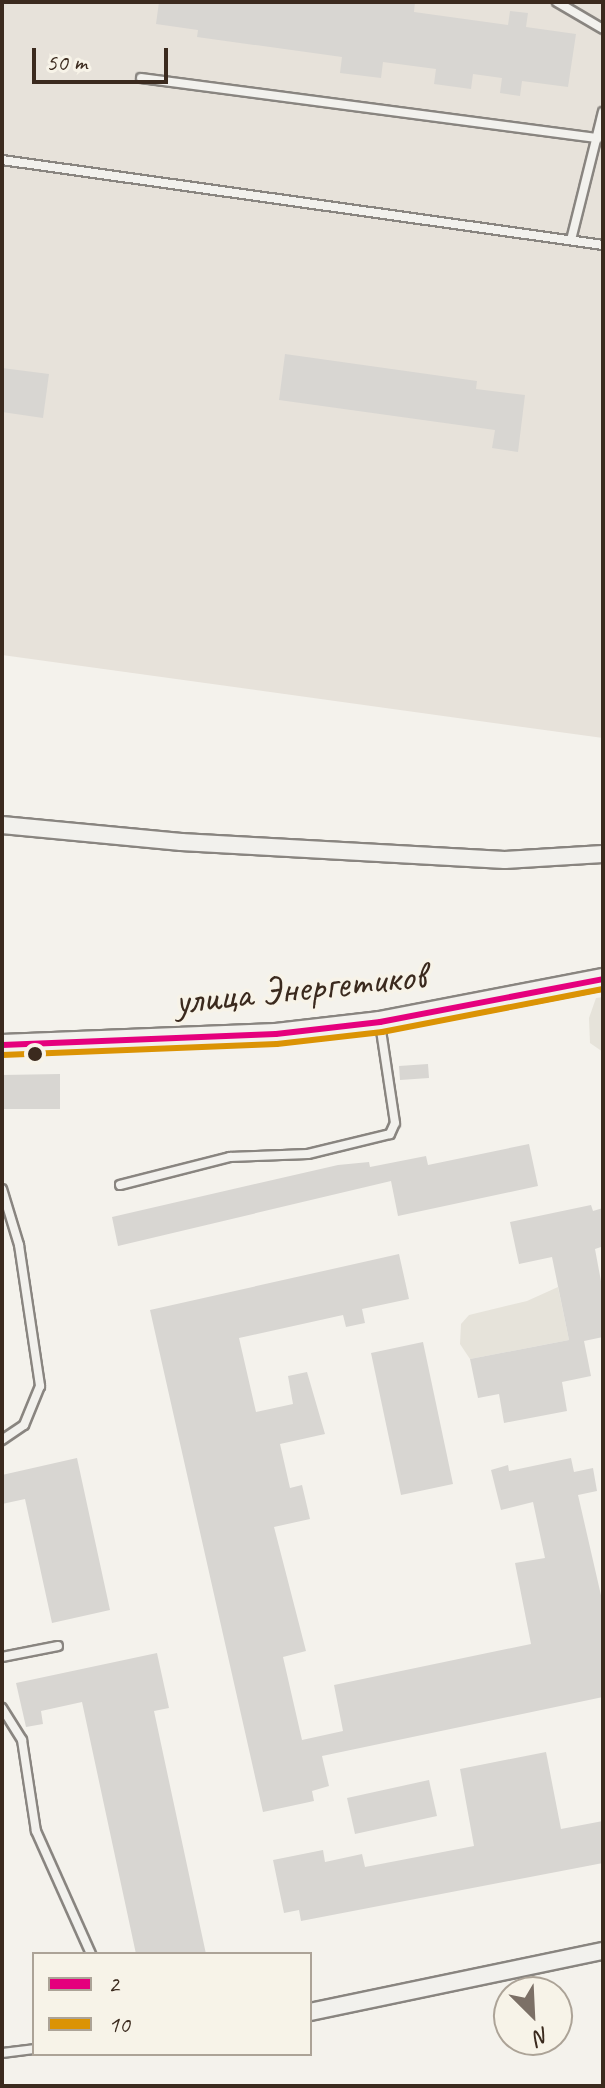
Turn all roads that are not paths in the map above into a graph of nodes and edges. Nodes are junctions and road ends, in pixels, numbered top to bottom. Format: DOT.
graph roads {
  1 [pos="557,2"];
  2 [pos="603,29"];
  3 [pos="141,78"];
  4 [pos="603,112"];
  5 [pos="598,138"];
  6 [pos="2,160"];
  7 [pos="571,240"];
  8 [pos="603,245"];
  9 [pos="2,825"];
  10 [pos="603,854"];
  11 [pos="603,979"];
  12 [pos="380,1022"];
  13 [pos="2,1045"];
  14 [pos="120,1185"];
  15 [pos="2,1189"];
  16 [pos="2,1440"];
  17 [pos="58,1646"];
  18 [pos="2,1657"];
  19 [pos="2,1708"];
  20 [pos="603,1951"];
  21 [pos="90,1952"];
  22 [pos="312,2012"];
  23 [pos="32,2049"];
  24 [pos="2,2053"];
  1 -- 2 [label="lane"];
  3 -- 5 [label="lane"];
  4 -- 5 [label="lane"];
  5 -- 7 [label="lane"];
  6 -- 7 [label="lane"];
  7 -- 8 [label="lane"];
  9 -- 10 [label="street"];
  11 -- 12 [label="street, улица Энергетиков"];
  12 -- 13 [label="street, улица Энергетиков"];
  12 -- 14 [label="lane"];
  15 -- 16 [label="lane"];
  17 -- 18 [label="lane"];
  19 -- 21 [label="lane"];
  20 -- 22 [label="street"];
  23 -- 24 [label="lane"];
}
